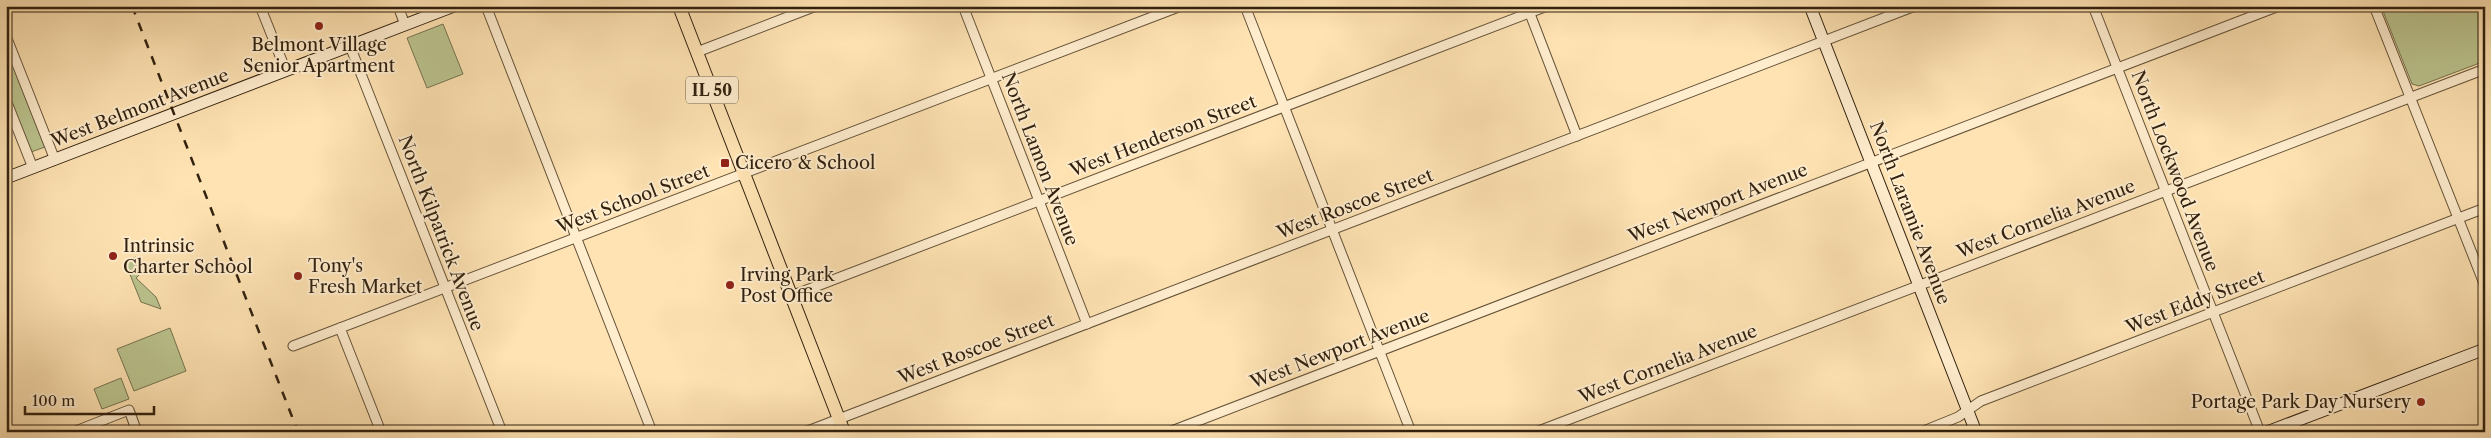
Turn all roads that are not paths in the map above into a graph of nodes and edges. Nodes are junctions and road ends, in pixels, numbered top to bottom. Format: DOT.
graph roads {
  1 [pos="260,6"];
  2 [pos="398,6"];
  3 [pos="454,6"];
  4 [pos="486,6"];
  5 [pos="679,6"];
  6 [pos="816,6"];
  7 [pos="963,6"];
  8 [pos="1181,6"];
  9 [pos="1245,6"];
  10 [pos="1547,6"];
  11 [pos="1810,6"];
  12 [pos="1915,6"];
  13 [pos="2093,6"];
  14 [pos="2279,6"];
  15 [pos="2374,6"];
  16 [pos="1528,10"];
  17 [pos="405,25"];
  18 [pos="6,36"];
  19 [pos="1824,41"];
  20 [pos="350,46"];
  21 [pos="697,52"];
  22 [pos="2117,68"];
  23 [pos="2485,69"];
  24 [pos="286,71"];
  25 [pos="992,79"];
  26 [pos="2410,97"];
  27 [pos="6,100"];
  28 [pos="1284,107"];
  29 [pos="1577,136"];
  30 [pos="55,160"];
  31 [pos="1871,161"];
  32 [pos="33,168"];
  33 [pos="744,174"];
  34 [pos="6,178"];
  35 [pos="2165,191"];
  36 [pos="1039,201"];
  37 [pos="2485,208"];
  38 [pos="2458,218"];
  39 [pos="1332,230"];
  40 [pos="576,238"];
  41 [pos="2484,283"];
  42 [pos="1919,285"];
  43 [pos="446,288"];
  44 [pos="791,296"];
  45 [pos="2213,312"];
  46 [pos="1087,324"];
  47 [pos="340,328"];
  48 [pos="293,346"];
  49 [pos="2485,349"];
  50 [pos="1379,351"];
  51 [pos="1968,410"];
  52 [pos="839,419"];
  53 [pos="73,432"];
  54 [pos="137,432"];
  55 [pos="381,432"];
  56 [pos="502,432"];
  57 [pos="652,432"];
  58 [pos="806,432"];
  59 [pos="844,432"];
  60 [pos="1169,432"];
  61 [pos="1411,432"];
  62 [pos="1536,432"];
  63 [pos="1921,432"];
  64 [pos="1976,432"];
  65 [pos="2260,432"];
  66 [pos="2266,432"];
  1 -- 24 [label="street"];
  2 -- 17 [label="street"];
  3 -- 17 [label="street, West Belmont Avenue"];
  4 -- 40 [label="street"];
  5 -- 21 [label="main road, IL 50"];
  6 -- 21 [label="street"];
  7 -- 25 [label="street, North Lamon Avenue"];
  8 -- 25 [label="street, West School Street"];
  9 -- 28 [label="street"];
  10 -- 16 [label="street, West Henderson Street"];
  11 -- 19 [label="street, North Laramie Avenue"];
  12 -- 19 [label="street, West Roscoe Street"];
  13 -- 22 [label="street, North Lockwood Avenue"];
  14 -- 22 [label="street, West Newport Avenue"];
  15 -- 26 [label="street"];
  16 -- 28 [label="street, West Henderson Street"];
  16 -- 29 [label="street"];
  17 -- 20 [label="street, West Belmont Avenue"];
  18 -- 30 [label="street"];
  19 -- 29 [label="street, West Roscoe Street"];
  19 -- 31 [label="street, North Laramie Avenue"];
  20 -- 24 [label="street, West Belmont Avenue"];
  20 -- 43 [label="street, North Kilpatrick Avenue"];
  21 -- 33 [label="main road, IL 50"];
  22 -- 31 [label="street, West Newport Avenue"];
  22 -- 35 [label="street, North Lockwood Avenue"];
  23 -- 26 [label="street, West Cornelia Avenue"];
  24 -- 30 [label="street, West Belmont Avenue"];
  25 -- 33 [label="street, West School Street"];
  25 -- 36 [label="street, North Lamon Avenue"];
  26 -- 35 [label="street, West Cornelia Avenue"];
  26 -- 38 [label="street"];
  27 -- 32 [label="street"];
  28 -- 36 [label="street, West Henderson Street"];
  28 -- 39 [label="street"];
  29 -- 39 [label="street, West Roscoe Street"];
  30 -- 32 [label="street, West Belmont Avenue"];
  31 -- 42 [label="street, North Laramie Avenue"];
  31 -- 50 [label="street, West Newport Avenue"];
  32 -- 34 [label="street, West Belmont Avenue"];
  33 -- 40 [label="street, West School Street"];
  33 -- 44 [label="main road, IL 50"];
  35 -- 42 [label="street, West Cornelia Avenue"];
  35 -- 45 [label="street, North Lockwood Avenue"];
  36 -- 44 [label="street, West Henderson Street"];
  36 -- 46 [label="street, North Lamon Avenue"];
  37 -- 38 [label="street, West Eddy Street"];
  38 -- 41 [label="street"];
  38 -- 45 [label="street, West Eddy Street"];
  39 -- 46 [label="street, West Roscoe Street"];
  39 -- 50 [label="street"];
  40 -- 43 [label="street, West School Street"];
  40 -- 57 [label="street"];
  42 -- 51 [label="street, North Laramie Avenue"];
  42 -- 62 [label="street, West Cornelia Avenue"];
  43 -- 47 [label="street, West School Street"];
  43 -- 56 [label="street, North Kilpatrick Avenue"];
  44 -- 52 [label="main road, IL 50"];
  45 -- 51 [label="street, West Eddy Street"];
  45 -- 65 [label="street, North Lockwood Avenue"];
  46 -- 52 [label="street, West Roscoe Street"];
  47 -- 48 [label="street, West School Street"];
  47 -- 55 [label="street"];
  49 -- 66 [label="street"];
  50 -- 60 [label="street, West Newport Avenue"];
  50 -- 61 [label="street"];
  51 -- 63 [label="street, West Eddy Street"];
  51 -- 64 [label="street, North Laramie Avenue"];
  52 -- 58 [label="street, West Roscoe Street"];
  52 -- 59 [label="main road, IL 50"];
  53 -- 54 [label="street"];
}
